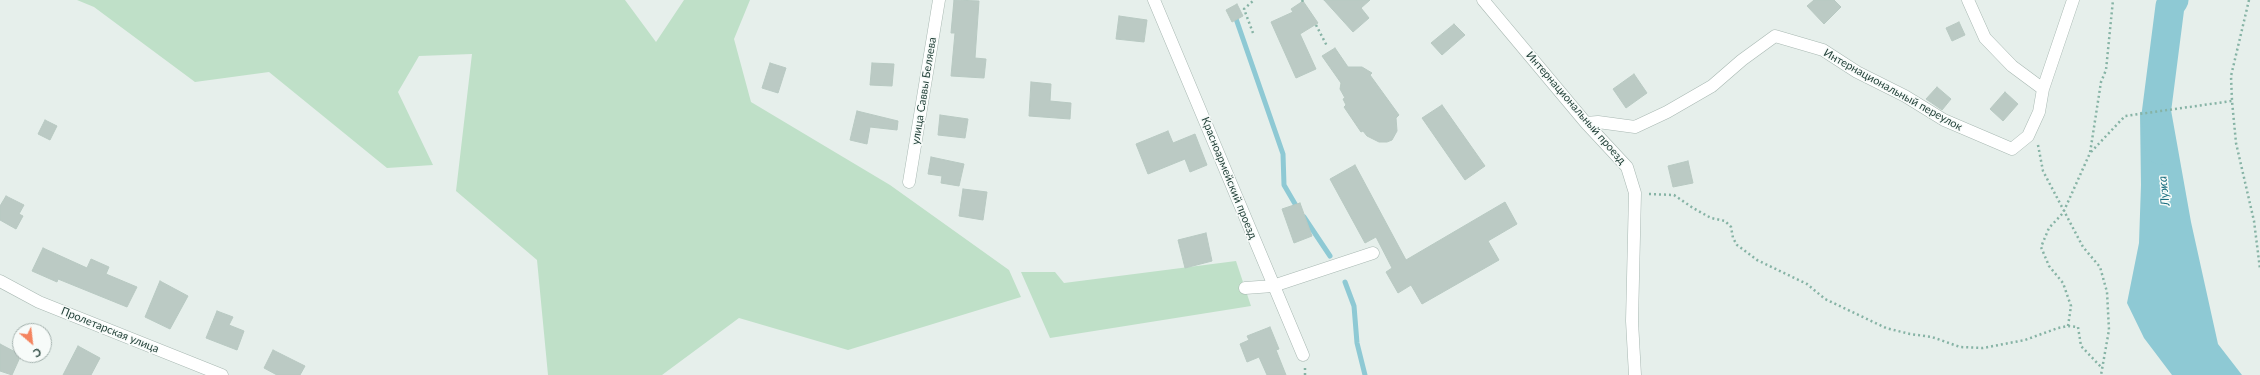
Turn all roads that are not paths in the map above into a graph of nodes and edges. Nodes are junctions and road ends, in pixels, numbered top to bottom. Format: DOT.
graph roads {
  1 [pos="939,0"];
  2 [pos="1154,0"];
  3 [pos="1483,0"];
  4 [pos="1968,0"];
  5 [pos="2073,0"];
  6 [pos="2043,89"];
  7 [pos="1586,123"];
  8 [pos="909,182"];
  9 [pos="1373,253"];
  10 [pos="0,281"];
  11 [pos="1273,286"];
  12 [pos="1245,288"];
  13 [pos="1303,355"];
  14 [pos="222,375"];
  15 [pos="1635,375"];
  1 -- 8 [label="street, улица Саввы Беляева"];
  2 -- 11 [label="street, Красноармейский проезд"];
  3 -- 7 [label="street, Интернациональный проезд"];
  4 -- 6 [label="street"];
  5 -- 6 [label="street"];
  6 -- 7 [label="street, Интернациональный переулок"];
  7 -- 15 [label="street, Интернациональный проезд"];
  9 -- 11 [label="street"];
  10 -- 14 [label="street, Пролетарская улица"];
  11 -- 12 [label="street"];
  11 -- 13 [label="street, Красноармейский проезд"];
}
